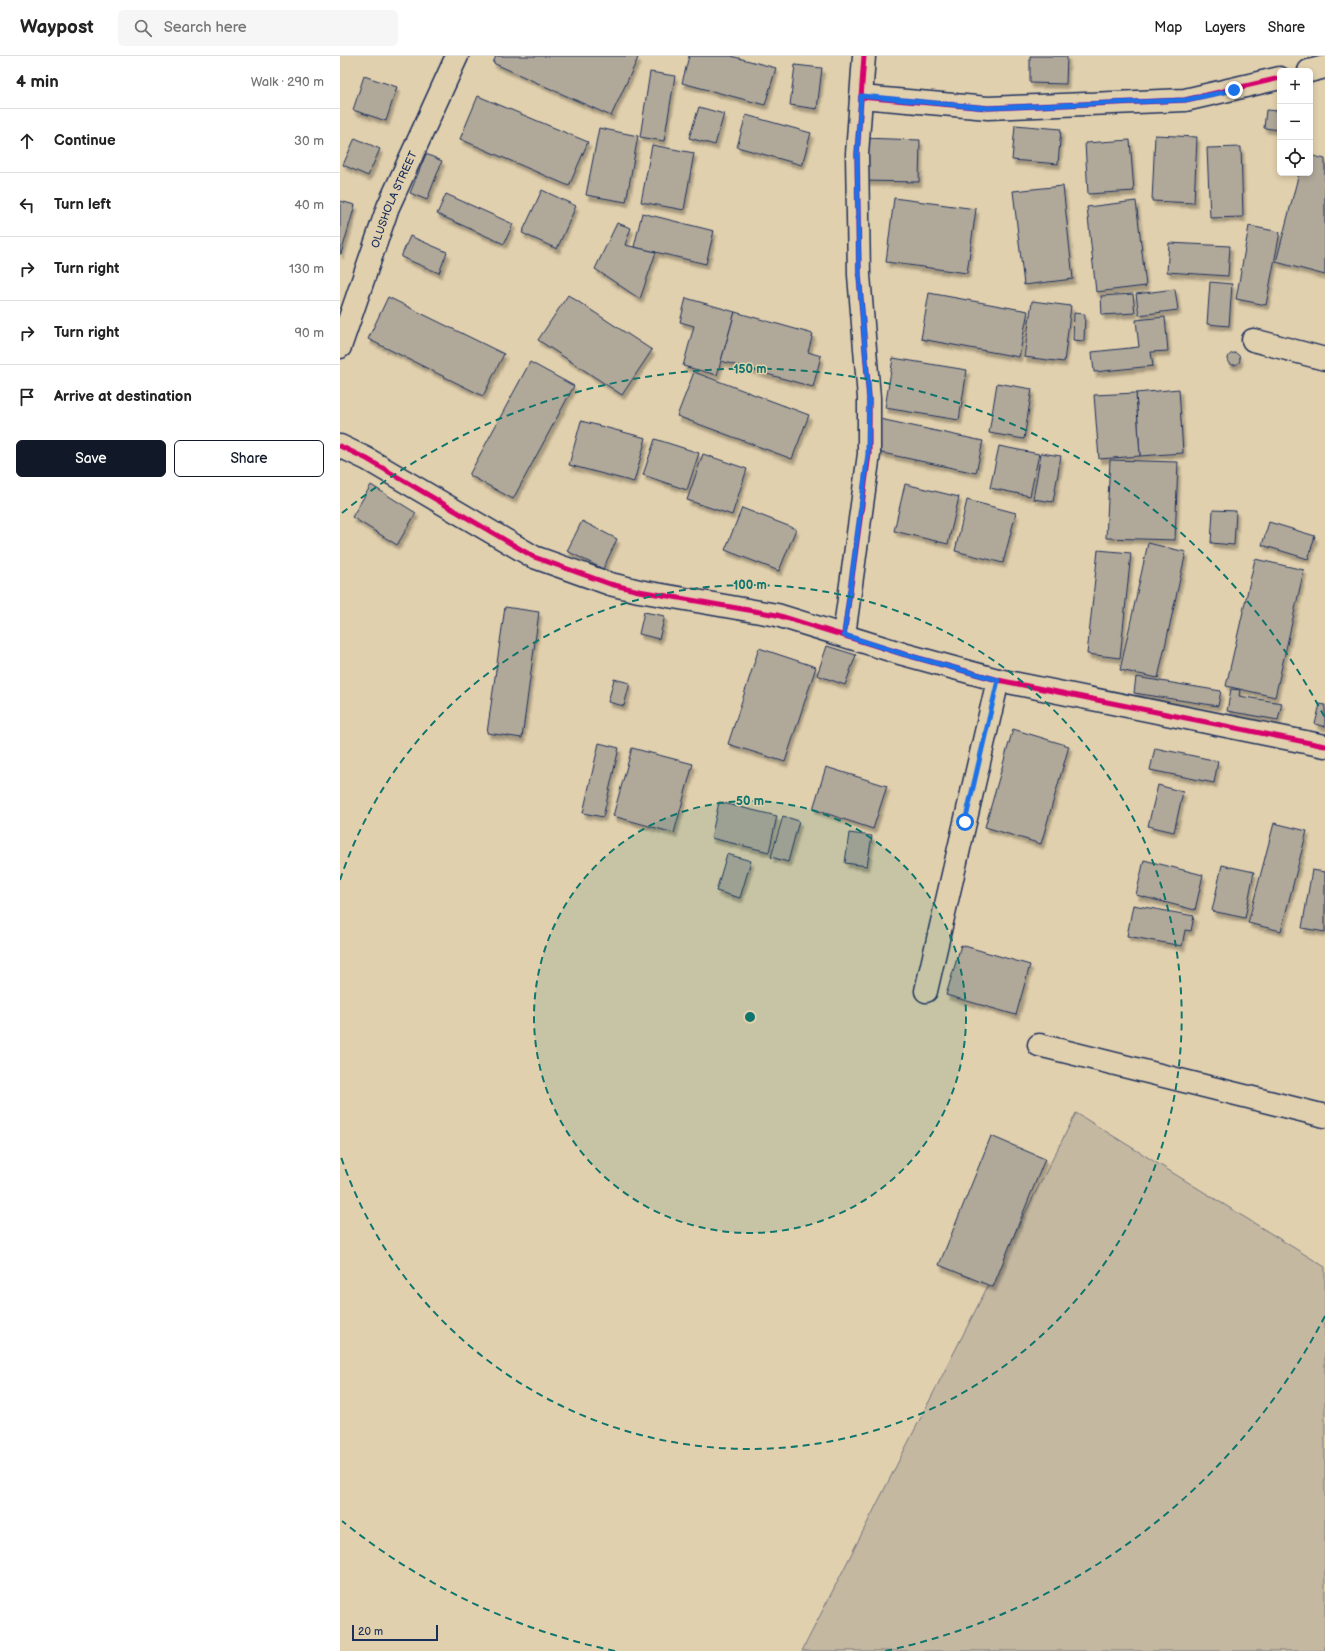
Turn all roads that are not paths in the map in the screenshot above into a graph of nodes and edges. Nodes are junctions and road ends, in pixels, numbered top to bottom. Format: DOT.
graph roads {
  1 [pos="457,56"];
  2 [pos="864,56"];
  3 [pos="1325,67"];
  4 [pos="1313,70"];
  5 [pos="1277,79"];
  6 [pos="861,96"];
  7 [pos="1253,340"];
  8 [pos="340,346"];
  9 [pos="1325,359"];
  10 [pos="340,446"];
  11 [pos="844,635"];
  12 [pos="998,680"];
  13 [pos="1325,746"];
  14 [pos="926,992"];
  15 [pos="1040,1045"];
  16 [pos="1325,1116"];
  1 -- 8 [label="street, OLUSHOLA STREET"];
  2 -- 6 [label="street"];
  3 -- 4 [label="street"];
  5 -- 6 [label="street"];
  6 -- 11 [label="street"];
  7 -- 9 [label="street"];
  10 -- 11 [label="street"];
  11 -- 12 [label="street"];
  12 -- 13 [label="street"];
  12 -- 14 [label="street"];
  15 -- 16 [label="street"];
}
